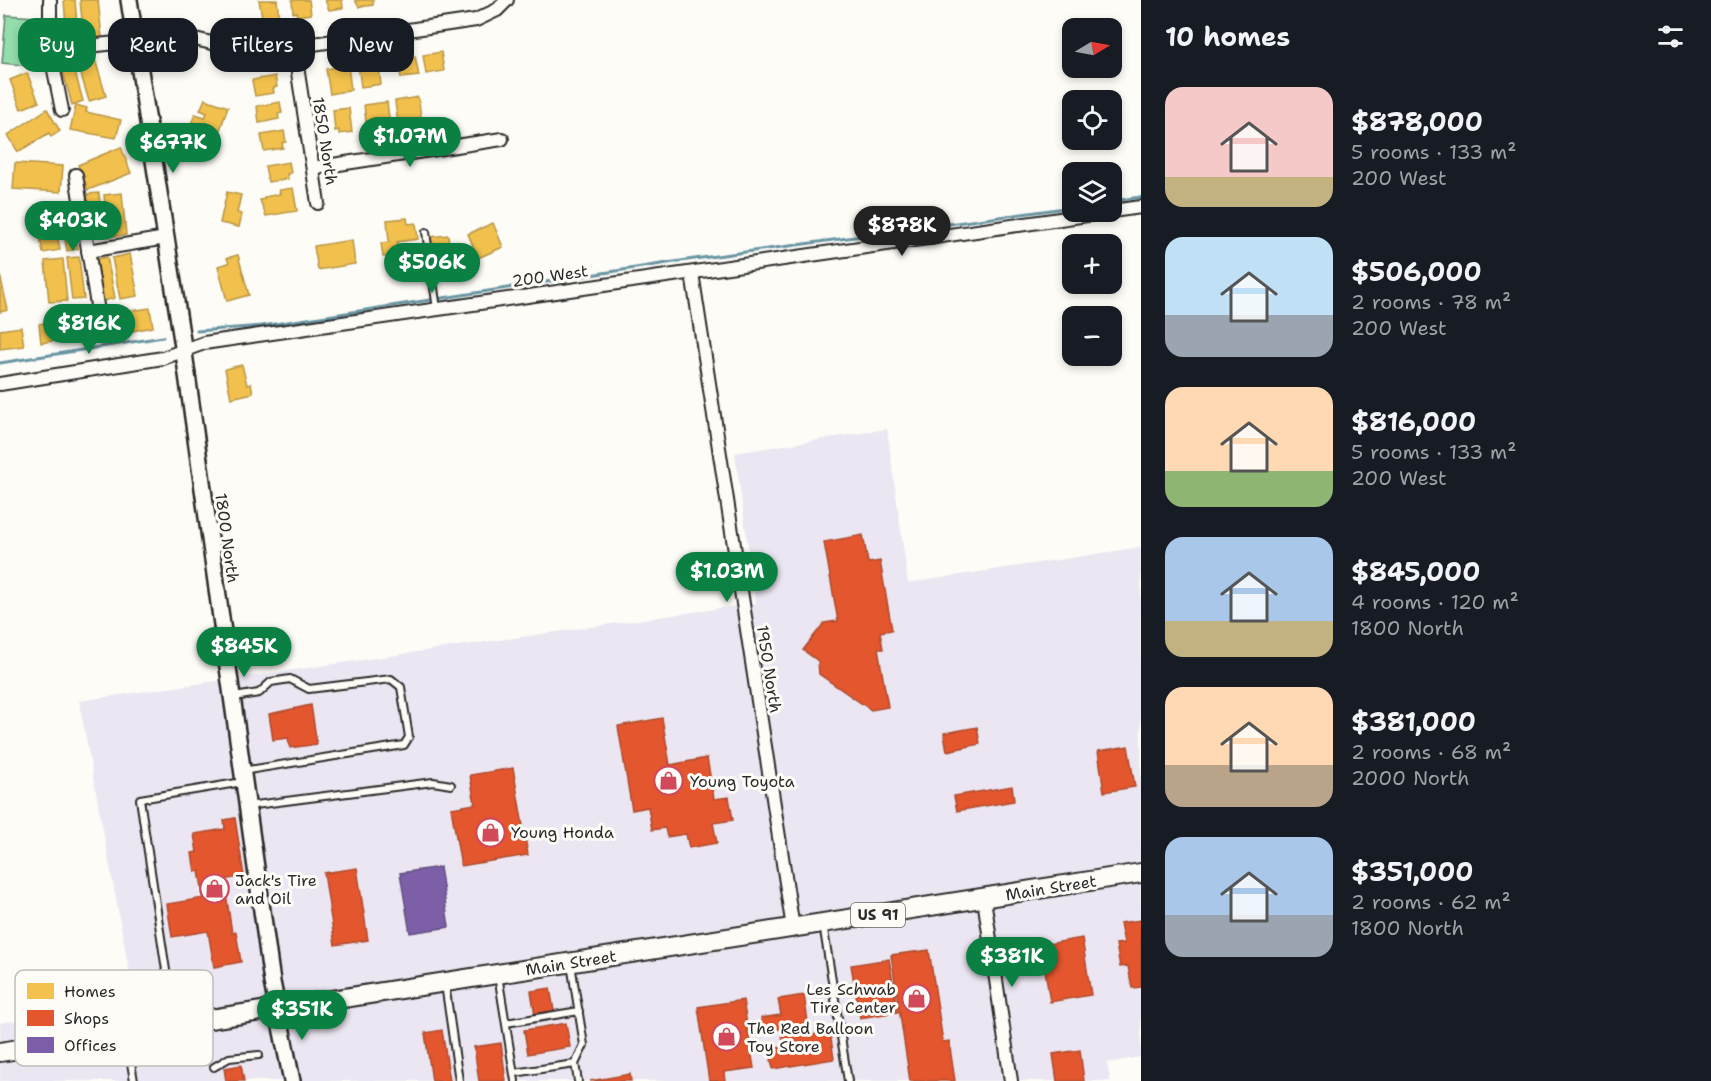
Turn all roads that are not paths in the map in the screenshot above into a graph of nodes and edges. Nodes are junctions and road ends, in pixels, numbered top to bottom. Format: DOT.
graph roads {
  1 [pos="50,0"];
  2 [pos="129,0"];
  3 [pos="507,0"];
  4 [pos="50,18"];
  5 [pos="132,18"];
  6 [pos="315,44"];
  7 [pos="54,72"];
  8 [pos="141,72"];
  9 [pos="298,72"];
  10 [pos="62,110"];
  11 [pos="502,139"];
  12 [pos="313,168"];
  13 [pos="76,175"];
  14 [pos="318,203"];
  15 [pos="1141,207"];
  16 [pos="1122,209"];
  17 [pos="1062,218"];
  18 [pos="426,232"];
  19 [pos="166,238"];
  20 [pos="88,251"];
  21 [pos="692,273"];
  22 [pos="436,302"];
  23 [pos="100,324"];
  24 [pos="183,353"];
  25 [pos="0,384"];
  26 [pos="231,698"];
  27 [pos="242,777"];
  28 [pos="451,784"];
  29 [pos="246,806"];
  30 [pos="1141,873"];
  31 [pos="984,899"];
  32 [pos="823,924"];
  33 [pos="793,928"];
  34 [pos="571,964"];
  35 [pos="166,970"];
  36 [pos="498,975"];
  37 [pos="445,983"];
  38 [pos="277,1007"];
  39 [pos="579,1011"];
  40 [pos="213,1017"];
  41 [pos="506,1023"];
  42 [pos="15,1050"];
  43 [pos="0,1052"];
  44 [pos="259,1055"];
  45 [pos="575,1064"];
  46 [pos="132,1066"];
  47 [pos="214,1067"];
  48 [pos="514,1073"];
  49 [pos="134,1081"];
  50 [pos="292,1081"];
  51 [pos="459,1081"];
  52 [pos="515,1081"];
  53 [pos="578,1081"];
  54 [pos="848,1081"];
  55 [pos="1011,1081"];
  1 -- 4 [label="street"];
  2 -- 5 [label="street, 1800 North"];
  3 -- 6 [label="street"];
  7 -- 10 [label="street"];
  8 -- 19 [label="street, 1800 North"];
  9 -- 12 [label="street, 1850 North"];
  11 -- 12 [label="street"];
  12 -- 14 [label="street, 1850 North"];
  13 -- 20 [label="street"];
  15 -- 16 [label="street, 200 West"];
  17 -- 21 [label="street, 200 West"];
  18 -- 22 [label="lane"];
  19 -- 20 [label="street"];
  19 -- 24 [label="street, 1800 North"];
  20 -- 23 [label="street"];
  21 -- 22 [label="street, 200 West"];
  21 -- 33 [label="street, 1950 North"];
  22 -- 24 [label="street, 200 West"];
  24 -- 25 [label="street, 200 West"];
  24 -- 26 [label="street, 1800 North"];
  26 -- 27 [label="street, 1800 North"];
  26 -- 27 [label="lane"];
  27 -- 29 [label="street, 1800 North"];
  27 -- 35 [label="lane"];
  28 -- 29 [label="lane"];
  29 -- 38 [label="street, 1800 North"];
  30 -- 31 [label="main road, Main Street / US 91"];
  31 -- 32 [label="main road, Main Street / US 91"];
  31 -- 55 [label="street"];
  32 -- 33 [label="main road, Main Street / US 91"];
  32 -- 54 [label="lane"];
  33 -- 34 [label="main road, Main Street / US 91"];
  34 -- 36 [label="main road, Main Street / US 91"];
  34 -- 39 [label="lane"];
  36 -- 37 [label="main road, Main Street / US 91"];
  36 -- 41 [label="lane"];
  37 -- 38 [label="main road, Main Street / US 91"];
  37 -- 51 [label="lane"];
  38 -- 40 [label="main road, Main Street / US 91"];
  38 -- 50 [label="street, 1800 North"];
  39 -- 41 [label="lane"];
  39 -- 45 [label="lane"];
  41 -- 48 [label="lane"];
  42 -- 43 [label="main road, Main Street / US 91"];
  44 -- 47 [label="lane"];
  45 -- 48 [label="lane"];
  45 -- 53 [label="lane"];
  46 -- 49 [label="lane"];
  48 -- 52 [label="lane"];
}
